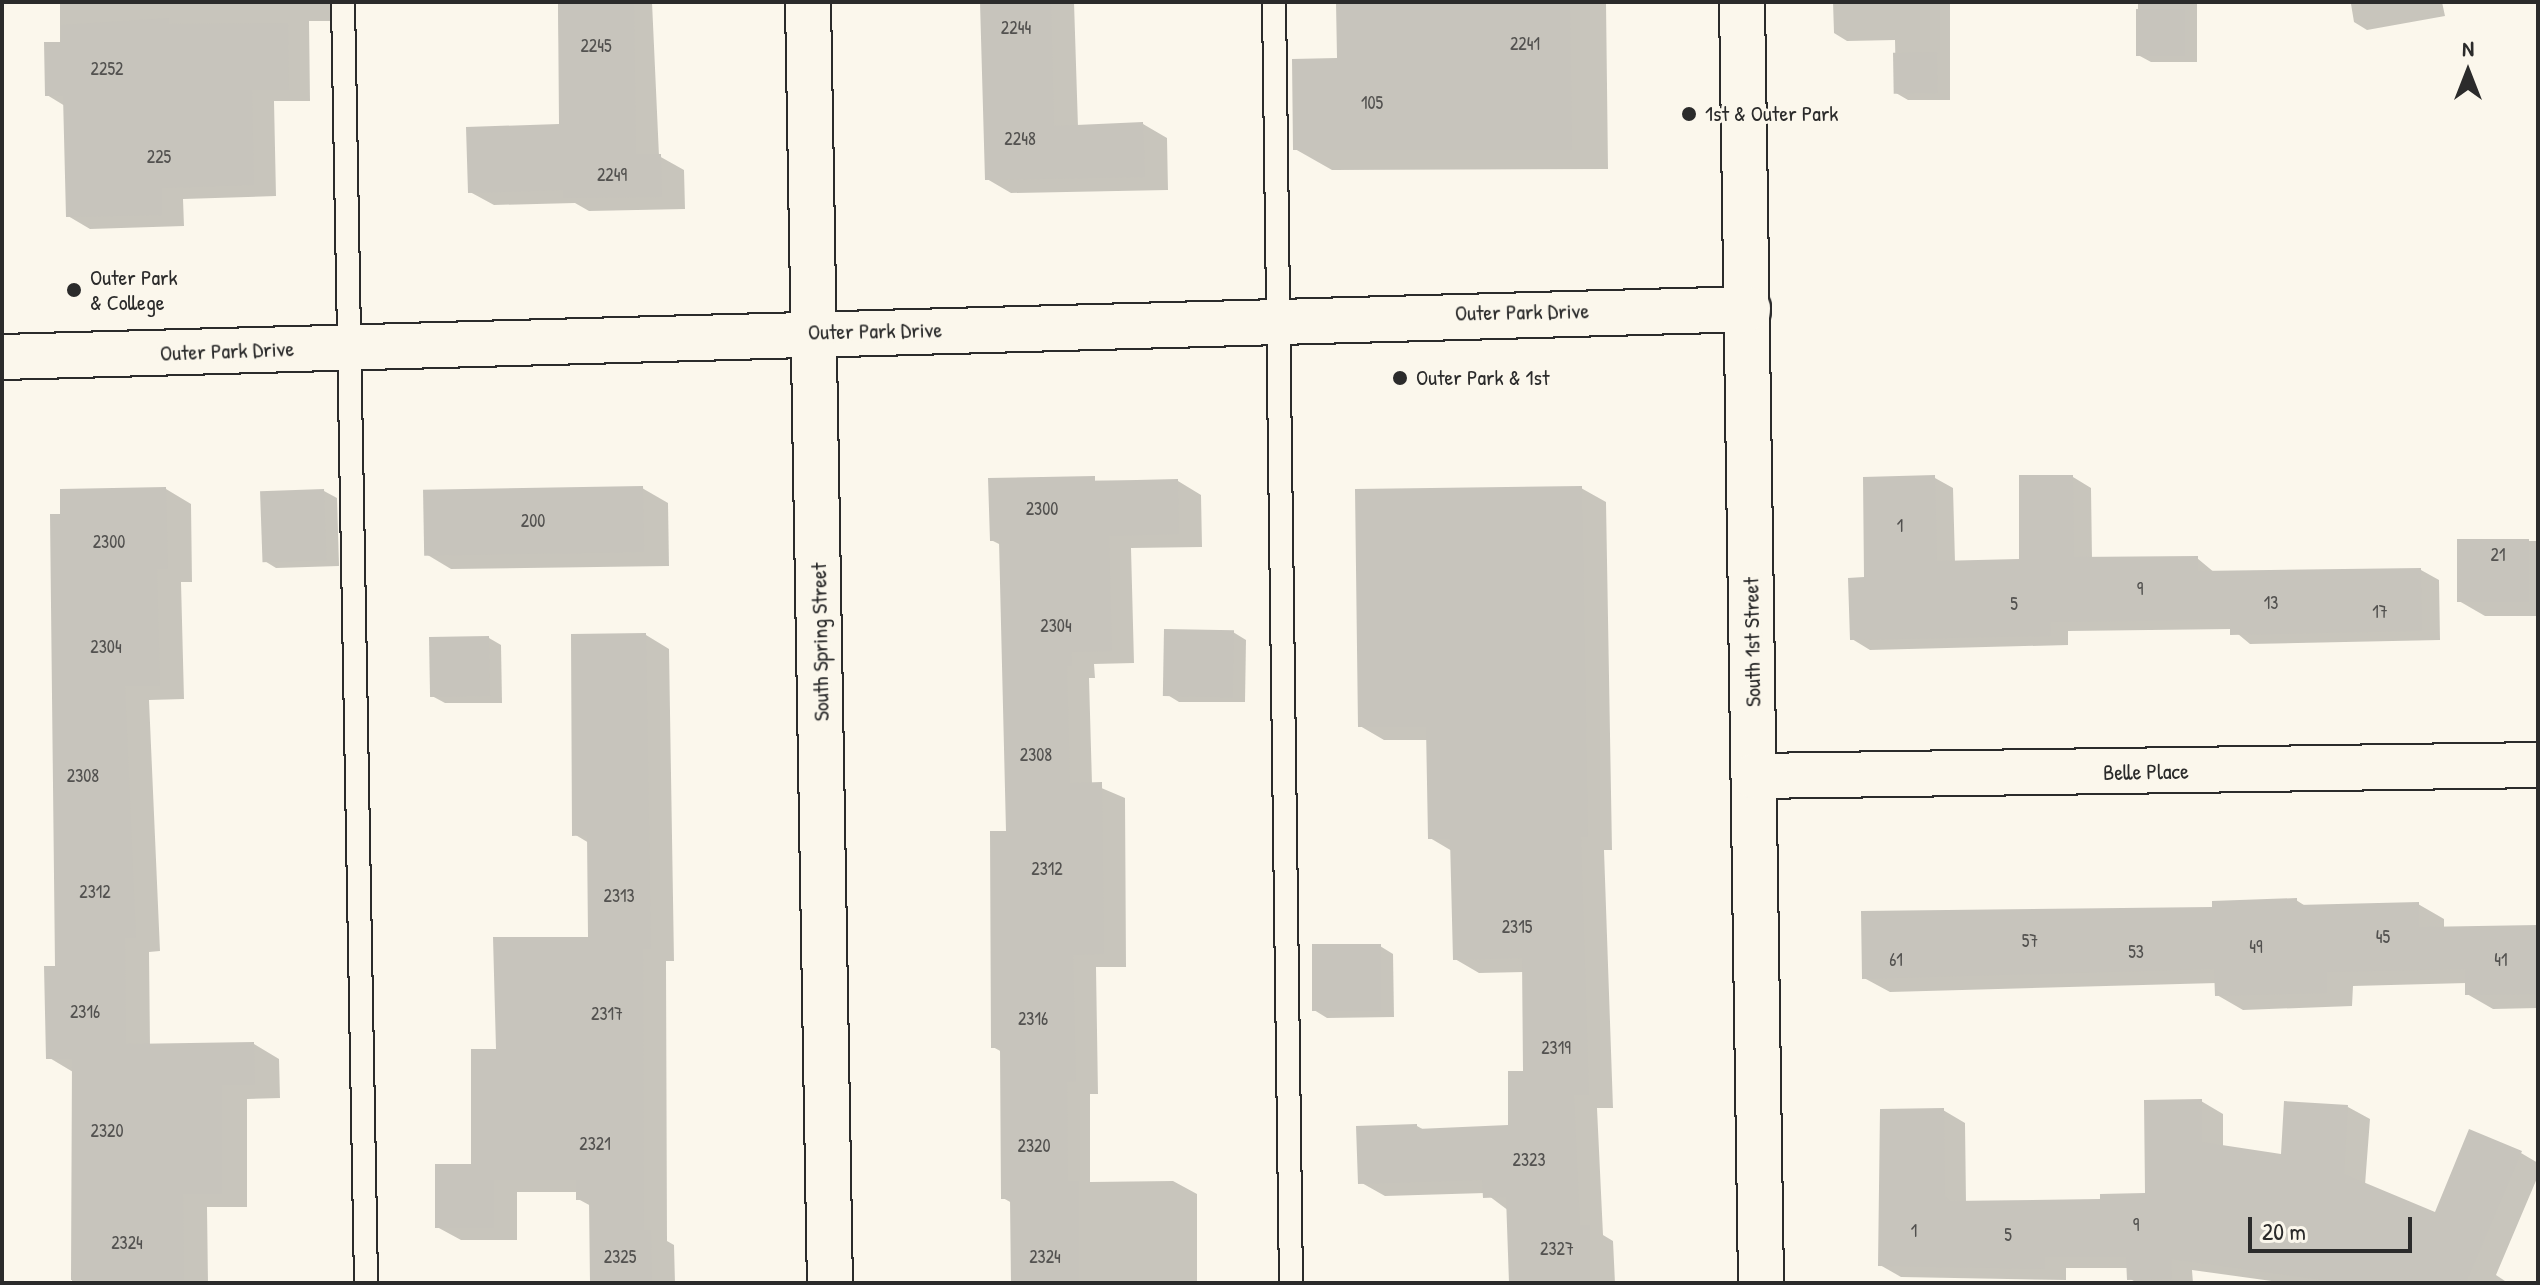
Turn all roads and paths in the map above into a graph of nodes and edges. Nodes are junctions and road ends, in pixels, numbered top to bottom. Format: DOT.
graph roads {
  1 [pos="343,2"];
  2 [pos="808,2"];
  3 [pos="1274,2"];
  4 [pos="1742,2"];
  5 [pos="1748,309"];
  6 [pos="1279,319"];
  7 [pos="815,332"];
  8 [pos="352,347"];
  9 [pos="2,357"];
  10 [pos="2538,765"];
  11 [pos="1754,776"];
  12 [pos="366,1283"];
  13 [pos="830,1283"];
  14 [pos="1291,1283"];
  15 [pos="1761,1283"];
  1 -- 8 [label="lane"];
  2 -- 7 [label="street, South Spring Street"];
  3 -- 6 [label="lane"];
  4 -- 5 [label="street, South 1st Street"];
  5 -- 6 [label="street, Outer Park Drive"];
  5 -- 11 [label="street, South 1st Street"];
  6 -- 7 [label="street, Outer Park Drive"];
  6 -- 14 [label="lane"];
  7 -- 8 [label="street, Outer Park Drive"];
  7 -- 13 [label="street, South Spring Street"];
  8 -- 9 [label="street, Outer Park Drive"];
  8 -- 12 [label="lane"];
  10 -- 11 [label="street, Belle Place"];
  11 -- 15 [label="street, South 1st Street"];
}
